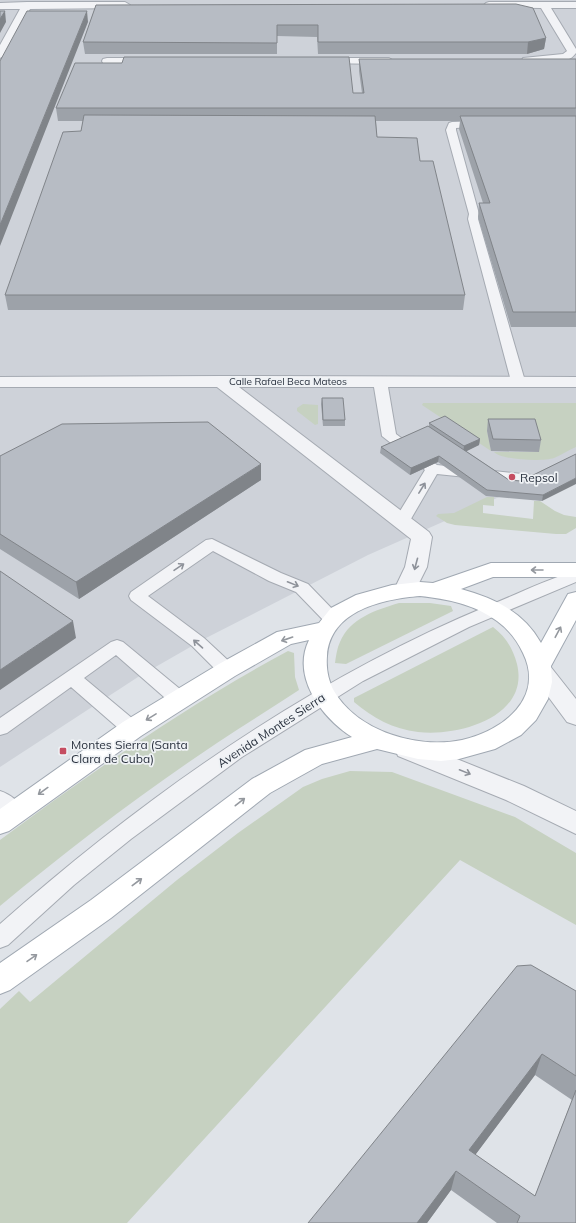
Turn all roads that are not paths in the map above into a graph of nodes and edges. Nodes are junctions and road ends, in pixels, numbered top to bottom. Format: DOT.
graph roads {
  1 [pos="569,3"];
  2 [pos="138,5"];
  3 [pos="481,5"];
  4 [pos="544,5"];
  5 [pos="0,6"];
  6 [pos="27,6"];
  7 [pos="0,55"];
  8 [pos="514,60"];
  9 [pos="107,61"];
  10 [pos="163,61"];
  11 [pos="306,61"];
  12 [pos="402,61"];
  13 [pos="490,124"];
  14 [pos="220,381"];
  15 [pos="380,381"];
  16 [pos="518,381"];
  17 [pos="0,382"];
  18 [pos="576,382"];
  19 [pos="433,469"];
  20 [pos="576,470"];
  21 [pos="402,521"];
  22 [pos="576,570"];
  23 [pos="576,576"];
  24 [pos="405,590"];
  25 [pos="435,590"];
  26 [pos="576,599"];
  27 [pos="496,609"];
  28 [pos="329,625"];
  29 [pos="541,669"];
  30 [pos="227,670"];
  31 [pos="72,678"];
  32 [pos="324,696"];
  33 [pos="180,699"];
  34 [pos="576,716"];
  35 [pos="0,728"];
  36 [pos="132,729"];
  37 [pos="378,739"];
  38 [pos="403,747"];
  39 [pos="5,811"];
  40 [pos="576,823"];
  41 [pos="0,938"];
  42 [pos="0,980"];
  1 -- 4 [label="street"];
  2 -- 6 [label="street"];
  3 -- 4 [label="street"];
  4 -- 8 [label="street"];
  5 -- 6 [label="street"];
  6 -- 7 [label="street"];
  9 -- 10 [label="street"];
  11 -- 12 [label="street"];
  13 -- 16 [label="lane"];
  14 -- 15 [label="street, Calle Rafael Beca Mateos"];
  14 -- 17 [label="street, Calle Rafael Beca Mateos"];
  14 -- 21 [label="street"];
  15 -- 16 [label="street, Calle Rafael Beca Mateos"];
  15 -- 19 [label="lane"];
  16 -- 18 [label="street, Calle Rafael Beca Mateos"];
  19 -- 20 [label="lane"];
  21 -- 19 [label="lane, one-way"];
  21 -- 24 [label="street, one-way"];
  22 -- 25 [label="main road, one-way"];
  23 -- 27 [label="lane, Avenida Montes Sierra"];
  24 -- 25 [label="main road"];
  24 -- 28 [label="main road"];
  25 -- 27 [label="main road"];
  29 -- 26 [label="main road, one-way"];
  27 -- 29 [label="main road"];
  27 -- 32 [label="lane, Avenida Montes Sierra"];
  28 -- 30 [label="main road, one-way"];
  30 -- 28 [label="lane, one-way"];
  28 -- 32 [label="main road"];
  29 -- 34 [label="street"];
  29 -- 38 [label="main road"];
  30 -- 33 [label="main road"];
  31 -- 33 [label="lane"];
  31 -- 35 [label="lane"];
  31 -- 36 [label="lane"];
  32 -- 37 [label="main road"];
  32 -- 41 [label="lane, Avenida Montes Sierra"];
  33 -- 36 [label="main road, one-way"];
  36 -- 39 [label="main road, one-way"];
  37 -- 38 [label="main road"];
  42 -- 37 [label="main road, one-way"];
  38 -- 40 [label="street, one-way"];
}
